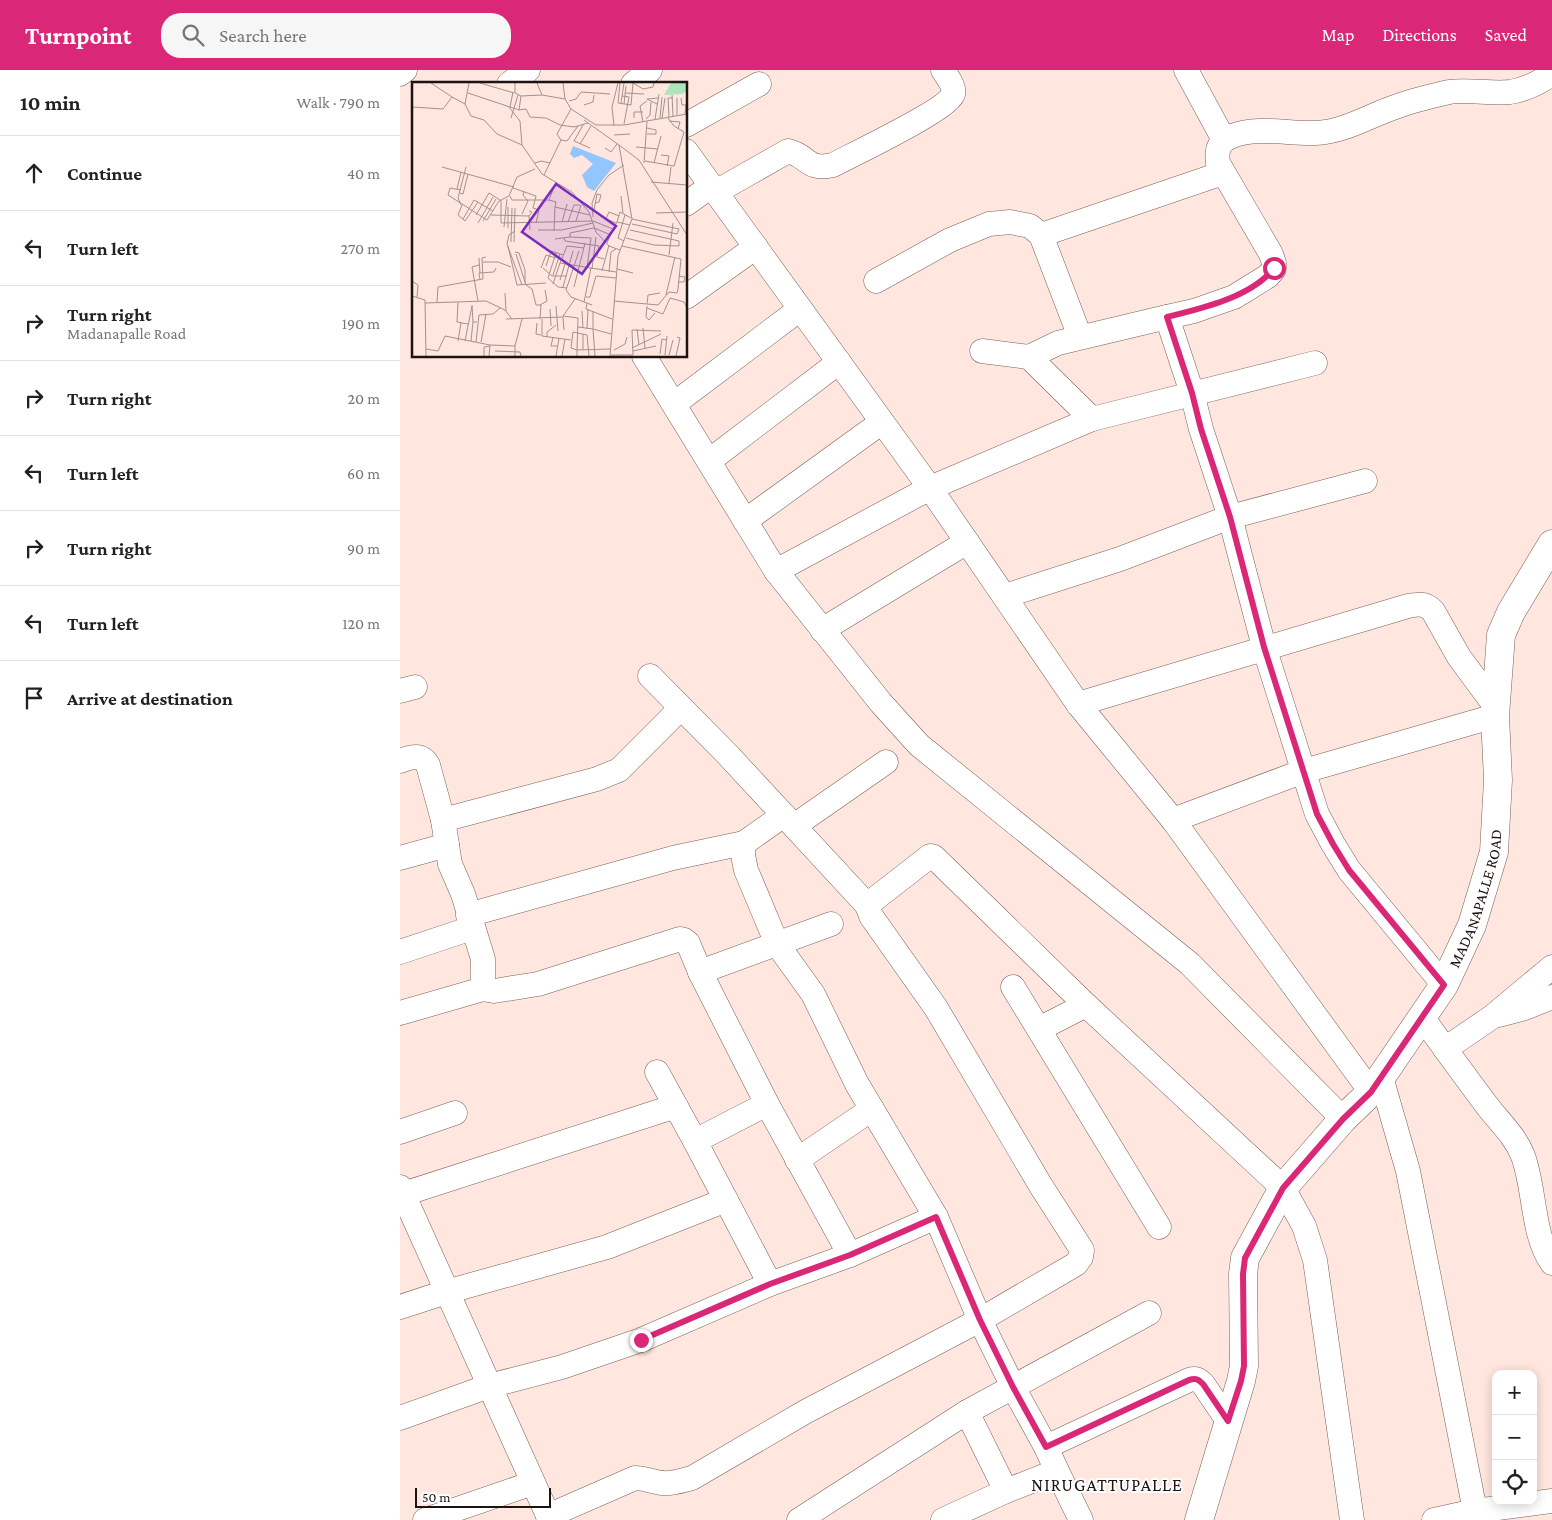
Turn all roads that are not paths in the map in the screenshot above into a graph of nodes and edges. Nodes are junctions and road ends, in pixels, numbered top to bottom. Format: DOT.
graph roads {
  1 [pos="405,70"];
  2 [pos="528,70"];
  3 [pos="943,70"];
  4 [pos="1186,70"];
  5 [pos="400,74"];
  6 [pos="1552,74"];
  7 [pos="512,82"];
  8 [pos="759,84"];
  9 [pos="688,125"];
  10 [pos="1224,140"];
  11 [pos="688,154"];
  12 [pos="1224,173"];
  13 [pos="714,189"];
  14 [pos="688,203"];
  15 [pos="1041,235"];
  16 [pos="756,247"];
  17 [pos="876,280"];
  18 [pos="688,296"];
  19 [pos="800,308"];
  20 [pos="1167,317"];
  21 [pos="1080,337"];
  22 [pos="982,351"];
  23 [pos="1028,357"];
  24 [pos="645,358"];
  25 [pos="839,362"];
  26 [pos="1314,363"];
  27 [pos="1192,393"];
  28 [pos="674,404"];
  29 [pos="1092,419"];
  30 [pos="882,422"];
  31 [pos="709,461"];
  32 [pos="1365,481"];
  33 [pos="930,488"];
  34 [pos="1230,517"];
  35 [pos="745,521"];
  36 [pos="967,542"];
  37 [pos="1552,544"];
  38 [pos="776,571"];
  39 [pos="1005,596"];
  40 [pos="822,630"];
  41 [pos="1264,647"];
  42 [pos="650,676"];
  43 [pos="1078,704"];
  44 [pos="681,708"];
  45 [pos="1495,711"];
  46 [pos="400,761"];
  47 [pos="886,762"];
  48 [pos="1304,771"];
  49 [pos="443,820"];
  50 [pos="789,820"];
  51 [pos="1173,820"];
  52 [pos="744,843"];
  53 [pos="447,845"];
  54 [pos="400,858"];
  55 [pos="868,906"];
  56 [pos="470,921"];
  57 [pos="832,924"];
  58 [pos="777,944"];
  59 [pos="400,952"];
  60 [pos="1552,967"];
  61 [pos="700,972"];
  62 [pos="1444,985"];
  63 [pos="1013,987"];
  64 [pos="483,989"];
  65 [pos="1552,997"];
  66 [pos="1086,1005"];
  67 [pos="400,1014"];
  68 [pos="1422,1017"];
  69 [pos="1492,1017"];
  70 [pos="1039,1029"];
  71 [pos="1446,1049"];
  72 [pos="657,1072"];
  73 [pos="1376,1084"];
  74 [pos="767,1104"];
  75 [pos="676,1106"];
  76 [pos="872,1109"];
  77 [pos="455,1113"];
  78 [pos="1343,1119"];
  79 [pos="400,1132"];
  80 [pos="695,1141"];
  81 [pos="797,1160"];
  82 [pos="1283,1188"];
  83 [pos="401,1192"];
  84 [pos="726,1200"];
  85 [pos="936,1217"];
  86 [pos="1159,1227"];
  87 [pos="850,1255"];
  88 [pos="1552,1263"];
  89 [pos="770,1284"];
  90 [pos="446,1292"];
  91 [pos="400,1307"];
  92 [pos="1149,1313"];
  93 [pos="980,1320"];
  94 [pos="489,1386"];
  95 [pos="1013,1387"];
  96 [pos="967,1412"];
  97 [pos="400,1418"];
  98 [pos="1228,1421"];
  99 [pos="1046,1447"];
  100 [pos="1057,1471"];
  101 [pos="534,1483"];
  102 [pos="1006,1491"];
  103 [pos="1552,1500"];
  104 [pos="1474,1511"];
  105 [pos="549,1518"];
  106 [pos="425,1520"];
  107 [pos="799,1520"];
  108 [pos="943,1520"];
  109 [pos="1081,1520"];
  110 [pos="1199,1520"];
  111 [pos="1352,1520"];
  112 [pos="1434,1520"];
  1 -- 5 [label="street"];
  2 -- 7 [label="street"];
  3 -- 13 [label="street"];
  4 -- 10 [label="street"];
  6 -- 10 [label="street"];
  8 -- 9 [label="street"];
  10 -- 12 [label="street"];
  11 -- 13 [label="street"];
  12 -- 15 [label="street"];
  12 -- 20 [label="street"];
  13 -- 14 [label="street"];
  13 -- 16 [label="street"];
  15 -- 17 [label="street"];
  15 -- 21 [label="street"];
  16 -- 18 [label="street"];
  16 -- 19 [label="street"];
  19 -- 25 [label="street"];
  19 -- 28 [label="street"];
  20 -- 21 [label="street"];
  20 -- 27 [label="street"];
  21 -- 23 [label="street"];
  22 -- 23 [label="street"];
  23 -- 29 [label="street"];
  24 -- 28 [label="street"];
  25 -- 30 [label="street"];
  25 -- 31 [label="street"];
  26 -- 27 [label="street"];
  27 -- 29 [label="street"];
  27 -- 34 [label="street"];
  28 -- 31 [label="street"];
  29 -- 33 [label="street"];
  30 -- 33 [label="street"];
  30 -- 35 [label="street"];
  31 -- 35 [label="street"];
  32 -- 34 [label="street"];
  33 -- 36 [label="street"];
  33 -- 38 [label="street"];
  34 -- 39 [label="street"];
  34 -- 41 [label="street"];
  35 -- 38 [label="street"];
  36 -- 39 [label="street"];
  36 -- 40 [label="street"];
  37 -- 45 [label="main road, MADANAPALLE ROAD"];
  38 -- 40 [label="street"];
  39 -- 43 [label="street"];
  40 -- 78 [label="street"];
  41 -- 43 [label="street"];
  41 -- 45 [label="street"];
  41 -- 48 [label="street"];
  42 -- 44 [label="street"];
  43 -- 51 [label="street"];
  44 -- 49 [label="street"];
  44 -- 50 [label="street"];
  45 -- 48 [label="street"];
  45 -- 62 [label="main road, MADANAPALLE ROAD"];
  46 -- 49 [label="street"];
  47 -- 50 [label="street"];
  48 -- 51 [label="street"];
  48 -- 62 [label="street"];
  49 -- 53 [label="street"];
  50 -- 52 [label="street"];
  50 -- 55 [label="street"];
  51 -- 73 [label="street"];
  52 -- 56 [label="street"];
  52 -- 58 [label="street"];
  53 -- 54 [label="street"];
  53 -- 56 [label="street"];
  55 -- 66 [label="street"];
  55 -- 93 [label="street"];
  56 -- 59 [label="street"];
  56 -- 64 [label="street"];
  57 -- 58 [label="street"];
  58 -- 61 [label="street"];
  58 -- 76 [label="street"];
  60 -- 69 [label="street"];
  61 -- 64 [label="street"];
  61 -- 74 [label="street"];
  62 -- 68 [label="main road, MADANAPALLE ROAD"];
  63 -- 70 [label="street"];
  64 -- 67 [label="street"];
  65 -- 69 [label="street"];
  66 -- 70 [label="street"];
  66 -- 82 [label="street"];
  68 -- 71 [label="street"];
  68 -- 73 [label="main road, MADANAPALLE ROAD"];
  69 -- 71 [label="street"];
  70 -- 86 [label="street"];
  71 -- 88 [label="street"];
  72 -- 75 [label="street"];
  73 -- 78 [label="main road, MADANAPALLE ROAD"];
  73 -- 104 [label="street"];
  74 -- 80 [label="street"];
  74 -- 81 [label="street"];
  75 -- 80 [label="street"];
  75 -- 83 [label="street"];
  76 -- 81 [label="street"];
  76 -- 85 [label="street"];
  77 -- 79 [label="street"];
  78 -- 82 [label="main road, MADANAPALLE ROAD"];
  80 -- 84 [label="street"];
  81 -- 87 [label="street"];
  82 -- 98 [label="main road, MADANAPALLE ROAD"];
  82 -- 111 [label="street"];
  83 -- 90 [label="street"];
  84 -- 89 [label="street"];
  84 -- 90 [label="street"];
  85 -- 87 [label="street"];
  85 -- 93 [label="street"];
  87 -- 89 [label="street"];
  89 -- 94 [label="street"];
  90 -- 91 [label="street"];
  90 -- 94 [label="street"];
  92 -- 95 [label="street"];
  93 -- 95 [label="street"];
  93 -- 105 [label="street"];
  94 -- 97 [label="street"];
  94 -- 101 [label="street"];
  95 -- 96 [label="street"];
  95 -- 99 [label="street"];
  96 -- 102 [label="street"];
  96 -- 107 [label="street"];
  98 -- 99 [label="street"];
  98 -- 110 [label="main road, MADANAPALLE ROAD"];
  99 -- 100 [label="street"];
  100 -- 102 [label="street"];
  100 -- 109 [label="street"];
  101 -- 105 [label="street"];
  101 -- 106 [label="street"];
  102 -- 108 [label="street"];
  103 -- 104 [label="street"];
  104 -- 112 [label="street"];
}
